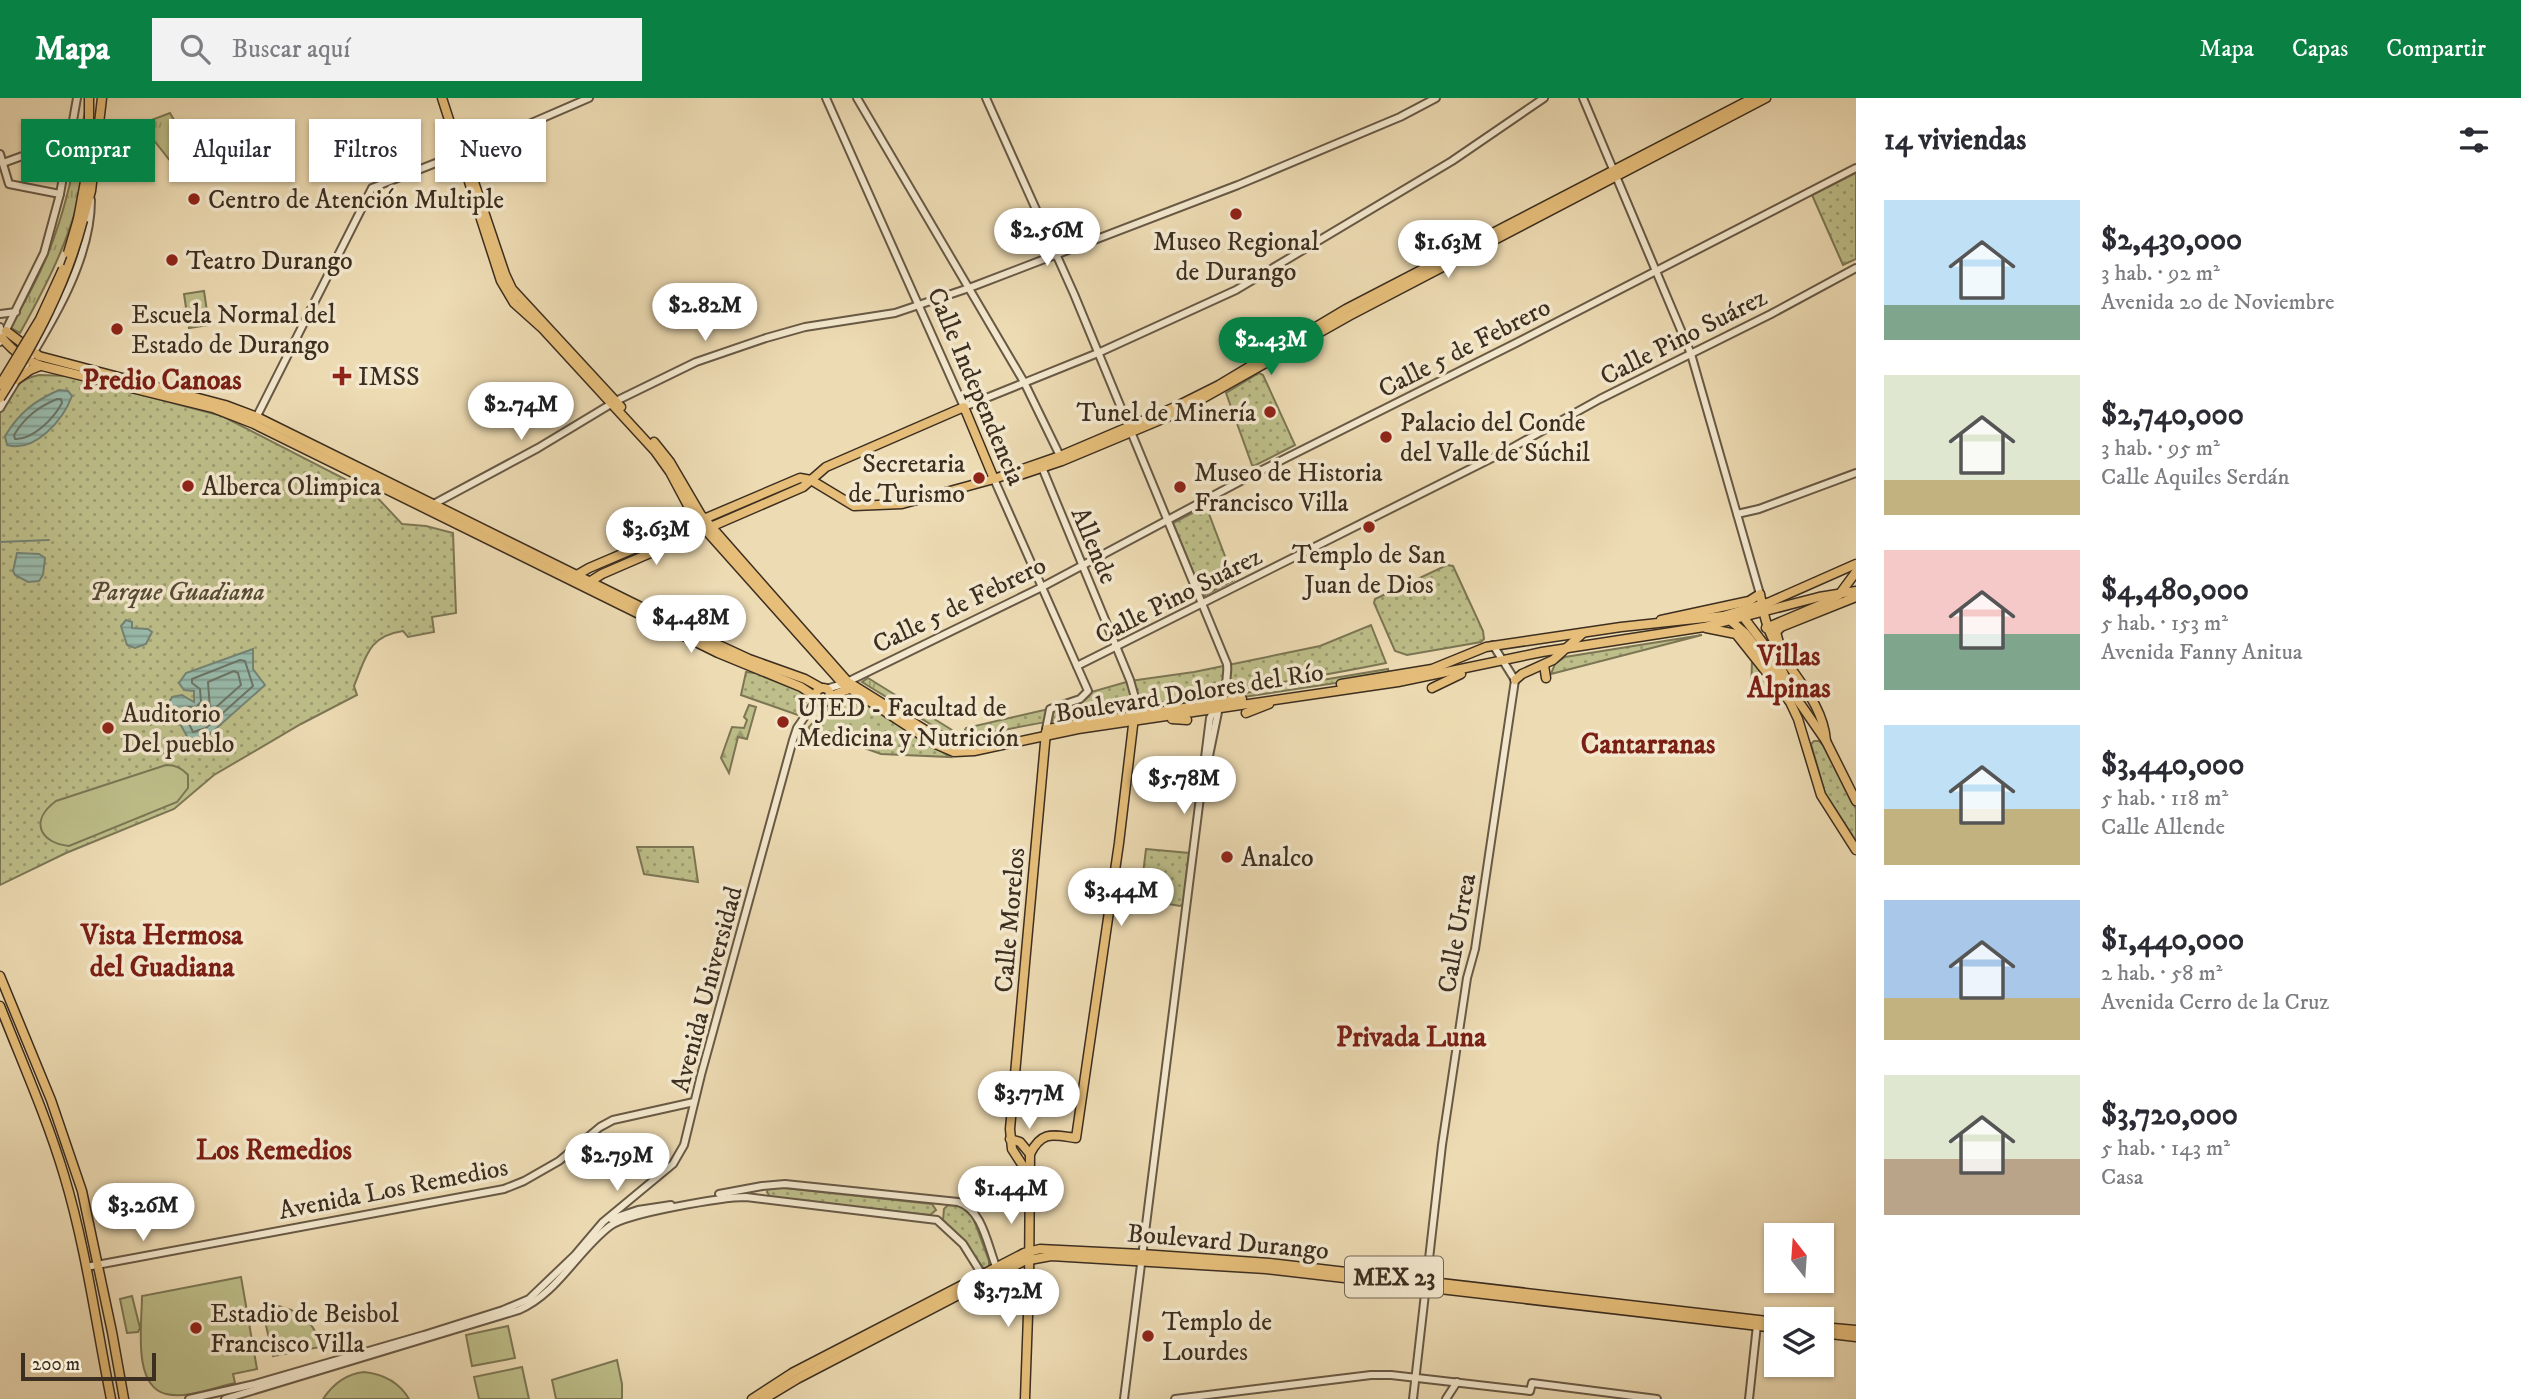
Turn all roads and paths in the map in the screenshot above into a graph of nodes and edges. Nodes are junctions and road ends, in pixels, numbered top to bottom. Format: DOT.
graph roads {
  1 [pos="77,98"];
  2 [pos="83,98"];
  3 [pos="89,98"];
  4 [pos="104,98"];
  5 [pos="442,98"];
  6 [pos="448,98"];
  7 [pos="589,98"];
  8 [pos="826,98"];
  9 [pos="857,98"];
  10 [pos="986,98"];
  11 [pos="1436,98"];
  12 [pos="1544,98"];
  13 [pos="1583,98"];
  14 [pos="1753,98"];
  15 [pos="1766,98"];
  16 [pos="90,108"];
  17 [pos="74,119"];
  18 [pos="450,119"];
  19 [pos="453,119"];
  20 [pos="541,119"];
  21 [pos="0,153"];
  22 [pos="21,157"];
  23 [pos="3,163"];
  24 [pos="435,164"];
  25 [pos="1856,169"];
  26 [pos="1615,173"];
  27 [pos="63,182"];
  28 [pos="471,182"];
  29 [pos="472,182"];
  30 [pos="91,191"];
  31 [pos="60,194"];
  32 [pos="80,219"];
  33 [pos="1056,255"];
  34 [pos="1856,268"];
  35 [pos="1657,270"];
  36 [pos="969,288"];
  37 [pos="514,303"];
  38 [pos="920,305"];
  39 [pos="16,312"];
  40 [pos="0,314"];
  41 [pos="521,315"];
  42 [pos="2,333"];
  43 [pos="1098,353"];
  44 [pos="1691,354"];
  45 [pos="30,357"];
  46 [pos="44,362"];
  47 [pos="588,379"];
  48 [pos="16,380"];
  49 [pos="1024,383"];
  50 [pos="0,385"];
  51 [pos="591,391"];
  52 [pos="0,398"];
  53 [pos="614,403"];
  54 [pos="964,407"];
  55 [pos="0,408"];
  56 [pos="255,421"];
  57 [pos="1131,431"];
  58 [pos="655,452"];
  59 [pos="1061,459"];
  60 [pos="657,465"];
  61 [pos="1041,467"];
  62 [pos="1856,473"];
  63 [pos="807,479"];
  64 [pos="994,479"];
  65 [pos="430,507"];
  66 [pos="1737,514"];
  67 [pos="1169,520"];
  68 [pos="706,525"];
  69 [pos="1082,564"];
  70 [pos="1856,564"];
  71 [pos="589,569"];
  72 [pos="1856,572"];
  73 [pos="602,574"];
  74 [pos="572,577"];
  75 [pos="586,583"];
  76 [pos="1042,587"];
  77 [pos="1856,591"];
  78 [pos="1760,594"];
  79 [pos="1839,594"];
  80 [pos="1856,597"];
  81 [pos="1203,604"];
  82 [pos="1736,609"];
  83 [pos="1763,609"];
  84 [pos="1723,616"];
  85 [pos="1732,621"];
  86 [pos="1648,625"];
  87 [pos="1768,626"];
  88 [pos="1704,627"];
  89 [pos="1583,633"];
  90 [pos="1762,642"];
  91 [pos="822,643"];
  92 [pos="807,644"];
  93 [pos="1493,645"];
  94 [pos="1118,647"];
  95 [pos="1571,647"];
  96 [pos="825,655"];
  97 [pos="809,656"];
  98 [pos="1783,656"];
  99 [pos="1502,660"];
  100 [pos="1077,666"];
  101 [pos="1544,666"];
  102 [pos="1471,668"];
  103 [pos="1546,678"];
  104 [pos="1515,680"];
  105 [pos="849,683"];
  106 [pos="1432,688"];
  107 [pos="1789,688"];
  108 [pos="827,692"];
  109 [pos="816,698"];
  110 [pos="1280,698"];
  111 [pos="1166,702"];
  112 [pos="1182,708"];
  113 [pos="1217,708"];
  114 [pos="1795,711"];
  115 [pos="1246,713"];
  116 [pos="1048,714"];
  117 [pos="1134,717"];
  118 [pos="1158,717"];
  119 [pos="1187,720"];
  120 [pos="1046,732"];
  121 [pos="1826,741"];
  122 [pos="1807,750"];
  123 [pos="1856,801"];
  124 [pos="1856,850"];
  125 [pos="1187,913"];
  126 [pos="0,976"];
  127 [pos="0,1006"];
  128 [pos="32,1055"];
  129 [pos="24,1068"];
  130 [pos="39,1073"];
  131 [pos="694,1102"];
  132 [pos="1010,1139"];
  133 [pos="1030,1154"];
  134 [pos="60,1163"];
  135 [pos="82,1191"];
  136 [pos="606,1224"];
  137 [pos="1030,1237"];
  138 [pos="1052,1249"];
  139 [pos="1027,1256"];
  140 [pos="1142,1257"];
  141 [pos="97,1265"];
  142 [pos="86,1267"];
  143 [pos="998,1271"];
  144 [pos="984,1278"];
  145 [pos="89,1279"];
  146 [pos="101,1284"];
  147 [pos="1426,1284"];
  148 [pos="1757,1322"];
  149 [pos="1764,1322"];
  150 [pos="1764,1324"];
  151 [pos="1834,1327"];
  152 [pos="1856,1330"];
  153 [pos="1834,1334"];
  154 [pos="1856,1337"];
  155 [pos="329,1365"];
  156 [pos="1415,1378"];
  157 [pos="1457,1382"];
  158 [pos="217,1396"];
  159 [pos="111,1399"];
  160 [pos="124,1399"];
  161 [pos="189,1399"];
  162 [pos="225,1399"];
  163 [pos="752,1399"];
  164 [pos="764,1399"];
  165 [pos="1022,1399"];
  166 [pos="1124,1399"];
  167 [pos="1175,1399"];
  168 [pos="1413,1399"];
  169 [pos="1446,1399"];
  170 [pos="1657,1399"];
  171 [pos="1749,1399"];
  1 -- 17 [label="street"];
  2 -- 16 [label="main road"];
  3 -- 16 [label="main road"];
  4 -- 30 [label="main road"];
  5 -- 18 [label="main road, Boulevard Dolores del Río"];
  6 -- 19 [label="main road, Boulevard Dolores del Río"];
  7 -- 20 [label="street"];
  8 -- 38 [label="street, Calle Independencia"];
  9 -- 36 [label="street"];
  10 -- 33 [label="street"];
  11 -- 33 [label="street"];
  12 -- 43 [label="street"];
  13 -- 26 [label="street"];
  14 -- 26 [label="main road"];
  15 -- 26 [label="main road"];
  16 -- 32 [label="main road"];
  21 -- 23 [label="street"];
  22 -- 23 [label="street"];
  23 -- 31 [label="street"];
  24 -- 56 [label="street"];
  25 -- 35 [label="street, Calle 5 de Febrero"];
  26 -- 35 [label="street"];
  26 -- 57 [label="main road"];
  27 -- 31 [label="street"];
  28 -- 37 [label="main road, Boulevard Dolores del Río"];
  29 -- 53 [label="main road, Boulevard Dolores del Río"];
  30 -- 32 [label="main road"];
  30 -- 45 [label="street"];
  31 -- 39 [label="street"];
  32 -- 50 [label="main road, bridge"];
  32 -- 52 [label="main road, bridge"];
  33 -- 36 [label="street"];
  33 -- 43 [label="street"];
  34 -- 44 [label="street, Calle Pino Suárez"];
  35 -- 44 [label="street"];
  35 -- 67 [label="street, Calle 5 de Febrero"];
  36 -- 38 [label="street"];
  36 -- 49 [label="street"];
  37 -- 41 [label="main road"];
  37 -- 47 [label="main road, Boulevard Dolores del Río"];
  38 -- 53 [label="street"];
  38 -- 54 [label="street, Calle Independencia"];
  39 -- 40 [label="street"];
  39 -- 42 [label="street"];
  42 -- 45 [label="main road"];
  43 -- 49 [label="street"];
  43 -- 57 [label="street"];
  44 -- 66 [label="street"];
  44 -- 81 [label="street, Calle Pino Suárez"];
  45 -- 46 [label="main road"];
  45 -- 48 [label="street"];
  46 -- 48 [label="main road"];
  46 -- 56 [label="main road"];
  47 -- 51 [label="main road"];
  47 -- 53 [label="main road, Boulevard Dolores del Río"];
  48 -- 55 [label="street"];
  49 -- 54 [label="street"];
  49 -- 59 [label="street"];
  53 -- 58 [label="main road, Boulevard Dolores del Río"];
  53 -- 65 [label="street"];
  53 -- 68 [label="main road, Boulevard Dolores del Río"];
  54 -- 63 [label="main road"];
  54 -- 64 [label="main road, Calle Independencia"];
  56 -- 65 [label="main road"];
  57 -- 59 [label="main road"];
  57 -- 67 [label="street"];
  58 -- 60 [label="main road"];
  58 -- 68 [label="main road, Boulevard Dolores del Río"];
  59 -- 61 [label="main road"];
  61 -- 64 [label="main road"];
  61 -- 69 [label="street, Allende"];
  62 -- 66 [label="street"];
  63 -- 64 [label="main road"];
  63 -- 68 [label="main road"];
  64 -- 76 [label="street, Calle Independencia"];
  65 -- 74 [label="main road"];
  66 -- 78 [label="street"];
  67 -- 69 [label="street, Calle 5 de Febrero"];
  67 -- 81 [label="street"];
  68 -- 71 [label="main road"];
  68 -- 73 [label="main road"];
  68 -- 92 [label="main road, Boulevard Dolores del Río"];
  68 -- 96 [label="main road, Boulevard Dolores del Río"];
  69 -- 76 [label="street, Calle 5 de Febrero"];
  69 -- 94 [label="street, Allende"];
  70 -- 83 [label="main road, Boulevard Dolores del Río"];
  71 -- 73 [label="main road"];
  71 -- 74 [label="main road"];
  71 -- 75 [label="main road"];
  72 -- 79 [label="main road"];
  73 -- 75 [label="main road"];
  74 -- 75 [label="main road"];
  75 -- 108 [label="main road"];
  75 -- 109 [label="main road"];
  76 -- 100 [label="street, Calle Independencia"];
  76 -- 105 [label="street, Calle 5 de Febrero"];
  77 -- 79 [label="main road, Boulevard Dolores del Río"];
  78 -- 82 [label="main road"];
  78 -- 83 [label="main road"];
  79 -- 83 [label="main road, Boulevard Dolores del Río"];
  79 -- 87 [label="main road"];
  80 -- 98 [label="main road"];
  81 -- 94 [label="street, Calle Pino Suárez"];
  81 -- 113 [label="street"];
  82 -- 83 [label="main road, Boulevard Dolores del Río"];
  82 -- 84 [label="main road, Boulevard Dolores del Río"];
  82 -- 85 [label="main road, Boulevard Dolores del Río"];
  82 -- 86 [label="main road"];
  82 -- 90 [label="main road"];
  83 -- 87 [label="main road"];
  84 -- 85 [label="main road"];
  84 -- 86 [label="main road, Boulevard Dolores del Río"];
  85 -- 88 [label="main road, Boulevard Dolores del Río"];
  85 -- 107 [label="main road"];
  86 -- 89 [label="main road, Boulevard Dolores del Río"];
  86 -- 95 [label="main road"];
  87 -- 90 [label="main road"];
  87 -- 98 [label="main road"];
  88 -- 95 [label="main road, Boulevard Dolores del Río"];
  88 -- 114 [label="main road"];
  89 -- 93 [label="main road, Boulevard Dolores del Río"];
  89 -- 95 [label="main road"];
  90 -- 107 [label="main road"];
  91 -- 96 [label="main road"];
  92 -- 97 [label="main road"];
  92 -- 105 [label="main road, Boulevard Dolores del Río"];
  93 -- 99 [label="street"];
  93 -- 113 [label="main road, Boulevard Dolores del Río"];
  94 -- 100 [label="street, Calle Pino Suárez"];
  94 -- 117 [label="street, Allende"];
  95 -- 99 [label="main road, Boulevard Dolores del Río"];
  95 -- 101 [label="main road"];
  96 -- 105 [label="main road, Boulevard Dolores del Río"];
  98 -- 121 [label="main road"];
  99 -- 102 [label="main road, Boulevard Dolores del Río"];
  99 -- 104 [label="street"];
  100 -- 116 [label="street, Calle Independencia"];
  101 -- 103 [label="main road"];
  101 -- 104 [label="main road"];
  102 -- 106 [label="main road"];
  102 -- 110 [label="main road, Boulevard Dolores del Río"];
  104 -- 147 [label="street, Calle Urrea"];
  105 -- 108 [label="main road"];
  105 -- 120 [label="main road, Boulevard Dolores del Río"];
  107 -- 114 [label="main road"];
  107 -- 121 [label="main road"];
  108 -- 109 [label="main road"];
  109 -- 131 [label="street, Avenida Universidad"];
  110 -- 113 [label="main road, Boulevard Dolores del Río"];
  110 -- 115 [label="main road"];
  111 -- 112 [label="main road"];
  112 -- 113 [label="main road, Boulevard Dolores del Río"];
  112 -- 117 [label="main road, Boulevard Dolores del Río"];
  113 -- 118 [label="main road, Boulevard Dolores del Río"];
  113 -- 125 [label="street"];
  113 -- 125 [label="street"];
  114 -- 122 [label="main road"];
  116 -- 120 [label="street, Calle Morelos"];
  117 -- 118 [label="main road, Boulevard Dolores del Río"];
  117 -- 120 [label="main road, Boulevard Dolores del Río"];
  117 -- 133 [label="main road"];
  118 -- 119 [label="main road"];
  120 -- 132 [label="main road, Calle Morelos"];
  121 -- 122 [label="main road"];
  121 -- 123 [label="main road"];
  122 -- 124 [label="main road"];
  125 -- 140 [label="street"];
  126 -- 128 [label="main road"];
  127 -- 129 [label="main road"];
  128 -- 129 [label="main road"];
  128 -- 130 [label="main road"];
  129 -- 130 [label="main road"];
  129 -- 134 [label="main road"];
  130 -- 135 [label="main road"];
  131 -- 136 [label="street, Avenida Universidad"];
  131 -- 141 [label="street, Avenida Los Remedios"];
  132 -- 133 [label="main road"];
  132 -- 139 [label="main road"];
  133 -- 137 [label="main road"];
  134 -- 135 [label="main road"];
  134 -- 142 [label="main road"];
  135 -- 141 [label="main road"];
  136 -- 143 [label="street"];
  136 -- 144 [label="street"];
  136 -- 155 [label="street, Avenida Universidad"];
  137 -- 138 [label="main road"];
  137 -- 139 [label="main road"];
  138 -- 139 [label="main road, Boulevard Durango / MEX 23"];
  138 -- 140 [label="main road, Boulevard Durango / MEX 23"];
  139 -- 140 [label="main road, Boulevard Durango / MEX 23"];
  139 -- 143 [label="main road, Boulevard Durango / MEX 23"];
  139 -- 165 [label="main road"];
  140 -- 147 [label="main road, Boulevard Durango / MEX 23"];
  140 -- 166 [label="street"];
  141 -- 142 [label="street, Avenida Los Remedios"];
  141 -- 146 [label="main road"];
  142 -- 145 [label="main road"];
  143 -- 144 [label="main road, Boulevard Durango / MEX 23"];
  144 -- 163 [label="main road, Boulevard Durango / MEX 23"];
  144 -- 164 [label="main road, Boulevard Durango / MEX 23"];
  145 -- 146 [label="main road"];
  145 -- 159 [label="main road"];
  146 -- 160 [label="main road"];
  147 -- 148 [label="main road, Boulevard Durango / MEX 23"];
  147 -- 156 [label="street, Calle Urrea"];
  148 -- 149 [label="main road, Boulevard Durango / MEX 23"];
  148 -- 150 [label="main road, Boulevard Durango / MEX 23"];
  148 -- 171 [label="street"];
  151 -- 152 [label="main road"];
  153 -- 154 [label="main road"];
  155 -- 158 [label="street, Avenida Universidad"];
  155 -- 162 [label="street, Avenida Universidad"];
  156 -- 157 [label="street"];
  156 -- 167 [label="street"];
  156 -- 168 [label="street, Calle Urrea"];
  157 -- 169 [label="street"];
  157 -- 170 [label="street"];
  158 -- 161 [label="street, Avenida Universidad"];
}
